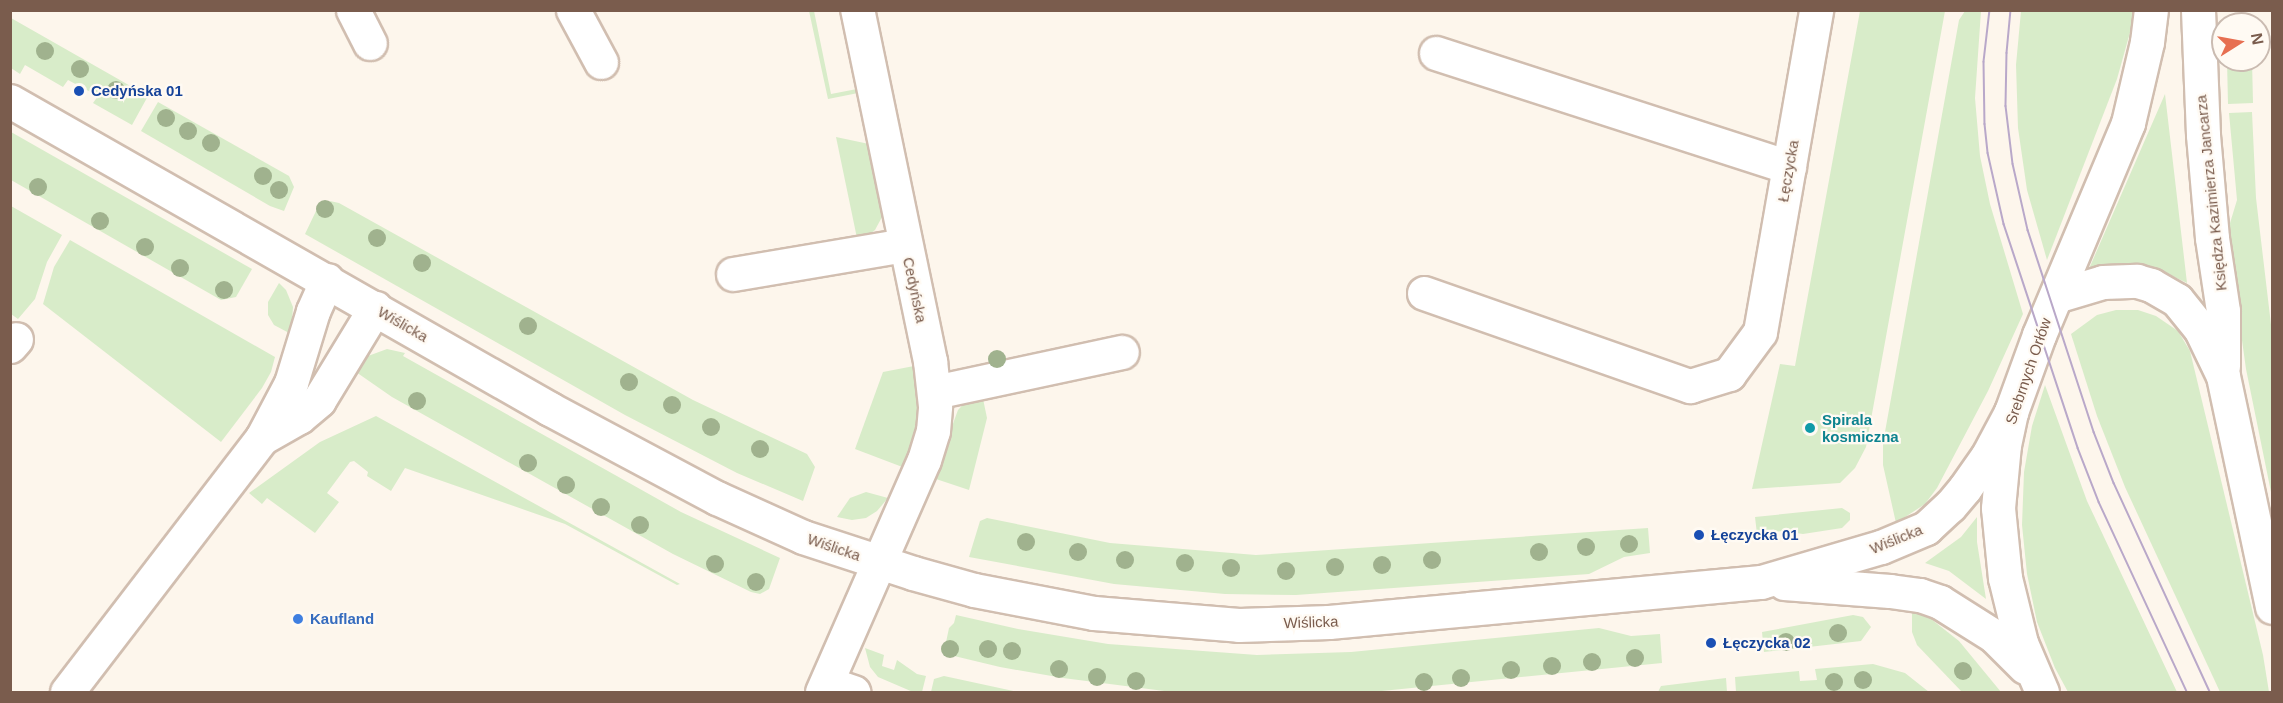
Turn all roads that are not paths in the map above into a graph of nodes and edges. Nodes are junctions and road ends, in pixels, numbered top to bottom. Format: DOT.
graph roads {
  1 [pos="353,10"];
  2 [pos="573,10"];
  3 [pos="857,10"];
  4 [pos="1816,10"];
  5 [pos="2151,10"];
  6 [pos="2198,10"];
  7 [pos="370,43"];
  8 [pos="1436,53"];
  9 [pos="601,62"];
  10 [pos="10,101"];
  11 [pos="1789,167"];
  12 [pos="905,245"];
  13 [pos="733,274"];
  14 [pos="327,280"];
  15 [pos="1424,293"];
  16 [pos="2056,296"];
  17 [pos="375,308"];
  18 [pos="1122,352"];
  19 [pos="2223,376"];
  20 [pos="934,392"];
  21 [pos="2011,412"];
  22 [pos="262,438"];
  23 [pos="878,562"];
  24 [pos="1761,582"];
  25 [pos="2272,607"];
  26 [pos="2039,688"];
  27 [pos="834,689"];
  28 [pos="67,693"];
  1 -- 7 [label="street"];
  2 -- 9 [label="street"];
  3 -- 12 [label="street, Cedyńska"];
  4 -- 11 [label="street, Łęczycka"];
  5 -- 16 [label="street"];
  6 -- 19 [label="street, Księdza Kazimierza Jancarza"];
  8 -- 11 [label="street"];
  10 -- 14 [label="street, Wiślicka"];
  11 -- 15 [label="street, Łęczycka"];
  12 -- 13 [label="street"];
  12 -- 20 [label="street, Cedyńska"];
  14 -- 17 [label="street, Wiślicka"];
  14 -- 22 [label="street"];
  16 -- 19 [label="street"];
  16 -- 21 [label="street, Srebrnych Orłów"];
  17 -- 22 [label="street"];
  17 -- 23 [label="street, Wiślicka"];
  18 -- 20 [label="street"];
  19 -- 25 [label="street"];
  20 -- 23 [label="street, Cedyńska"];
  21 -- 24 [label="street, Wiślicka"];
  21 -- 26 [label="street, Srebrnych Orłów"];
  22 -- 28 [label="street"];
  23 -- 24 [label="street, Wiślicka"];
  23 -- 27 [label="street, Cedyńska"];
  24 -- 26 [label="street, Wiślicka"];
}
